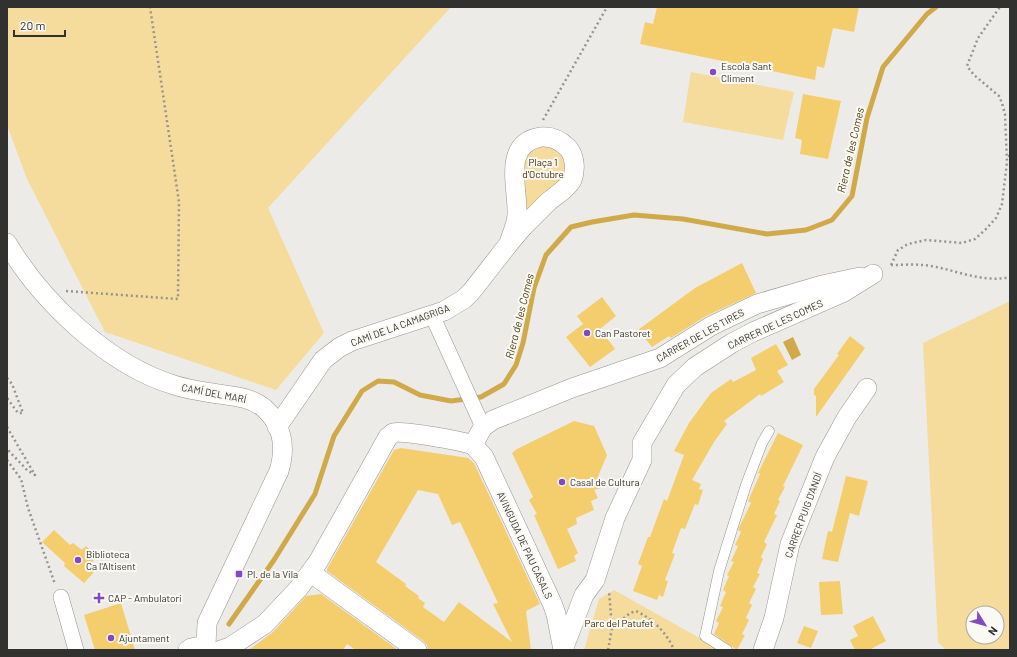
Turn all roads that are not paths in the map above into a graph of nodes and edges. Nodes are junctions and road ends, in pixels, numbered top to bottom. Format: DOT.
graph roads {
  1 [pos="509,242"];
  2 [pos="7,243"];
  3 [pos="873,274"];
  4 [pos="432,315"];
  5 [pos="867,388"];
  6 [pos="278,427"];
  7 [pos="483,427"];
  8 [pos="769,431"];
  9 [pos="473,445"];
  10 [pos="311,573"];
  11 [pos="547,592"];
  12 [pos="584,595"];
  13 [pos="61,597"];
  14 [pos="208,649"];
  15 [pos="76,650"];
  16 [pos="417,650"];
  17 [pos="563,650"];
  18 [pos="727,650"];
  19 [pos="763,650"];
  1 -- 1 [label="street, CAMÍ DE LA CAMAGRIGA"];
  1 -- 4 [label="street, CAMÍ DE LA CAMAGRIGA"];
  2 -- 6 [label="street, CAMÍ DEL MARÍ"];
  3 -- 7 [label="street, CARRER DE LES TIRES"];
  3 -- 12 [label="street, CARRER DE LES COMES"];
  4 -- 6 [label="street, CAMÍ DE LA CAMAGRIGA"];
  4 -- 7 [label="street"];
  5 -- 19 [label="street, CARRER PUIG D'ANDÍ"];
  6 -- 14 [label="street, CAMÍ DEL MARÍ"];
  7 -- 9 [label="street"];
  8 -- 18 [label="lane"];
  9 -- 10 [label="street"];
  9 -- 11 [label="street, AVINGUDA DE PAU CASALS"];
  10 -- 14 [label="street"];
  10 -- 16 [label="street"];
  11 -- 12 [label="street"];
  11 -- 17 [label="street, AVINGUDA DE PAU CASALS"];
  12 -- 17 [label="street, CARRER DE LES COMES"];
  13 -- 15 [label="street"];
}
